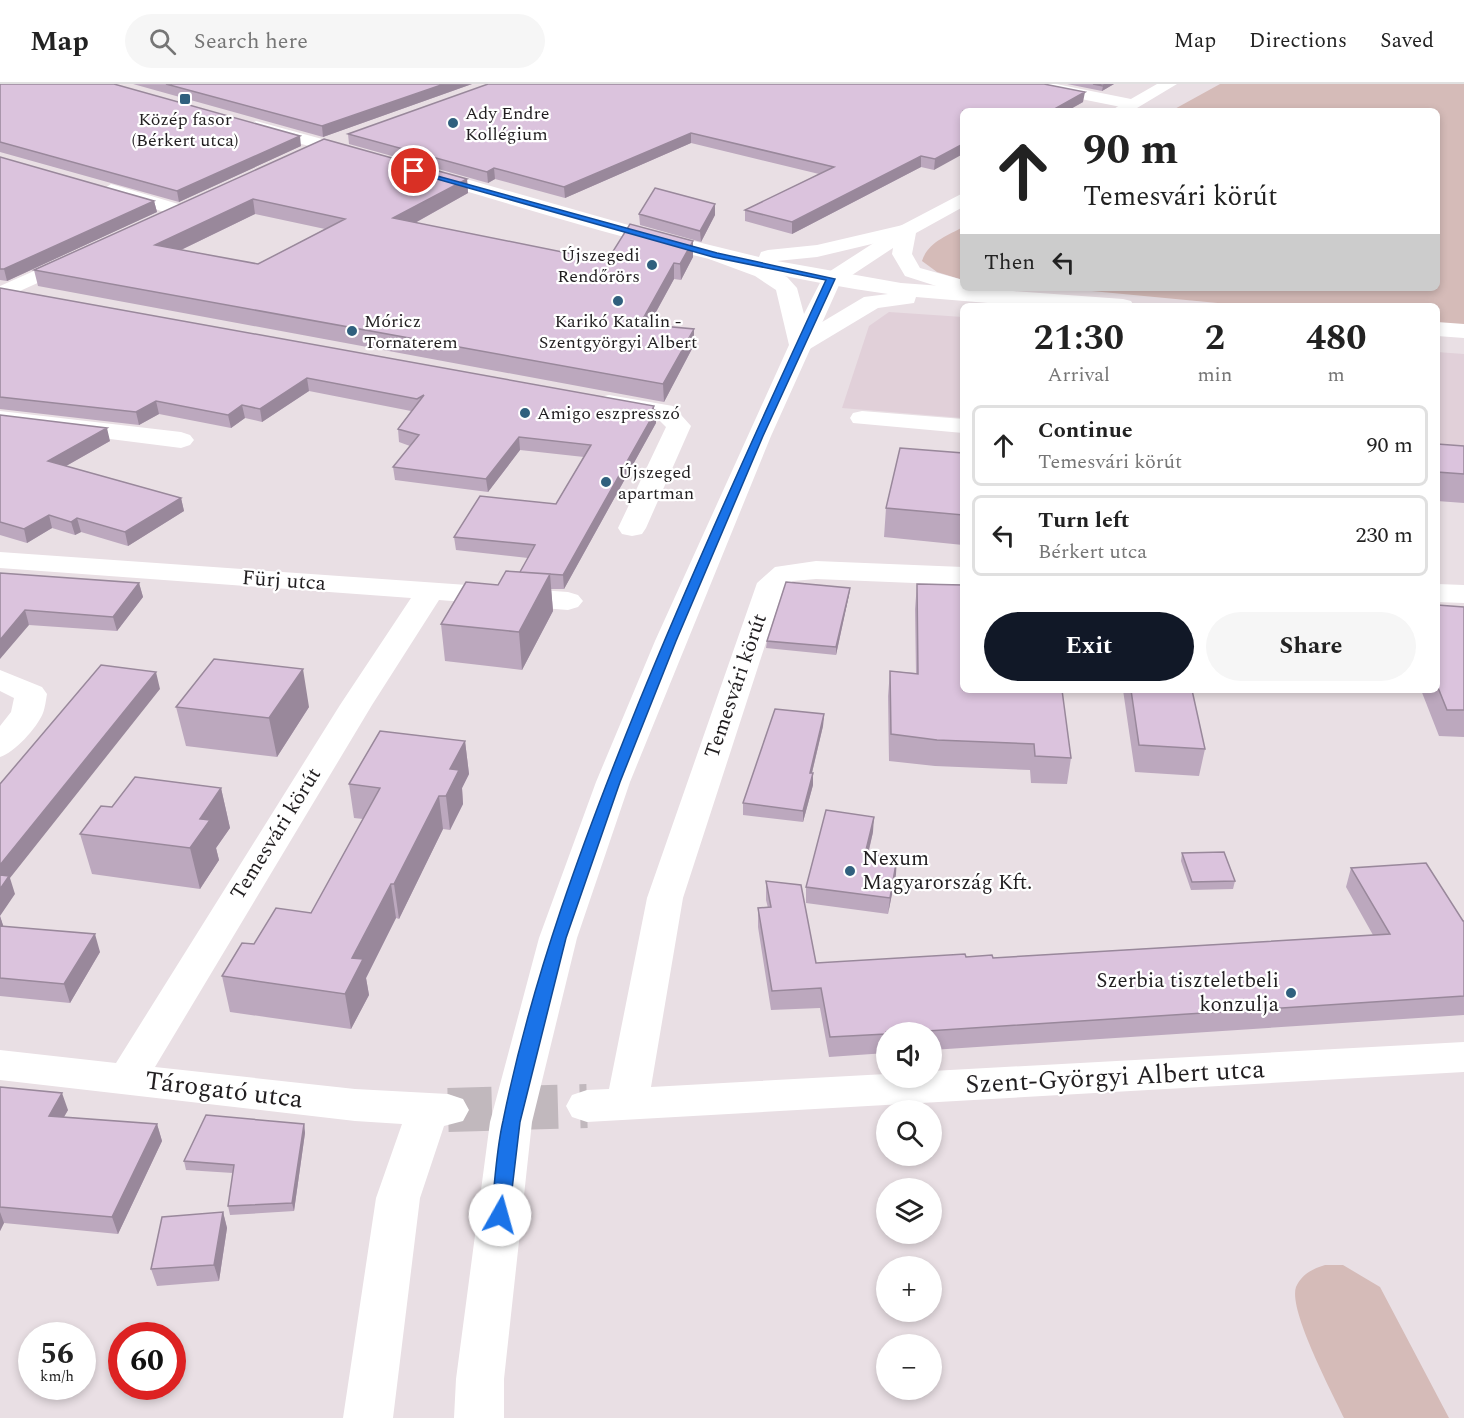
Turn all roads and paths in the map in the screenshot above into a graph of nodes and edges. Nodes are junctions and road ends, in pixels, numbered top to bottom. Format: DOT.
graph roads {
  1 [pos="1031,84"];
  2 [pos="1169,84"];
  3 [pos="1125,108"];
  4 [pos="243,122"];
  5 [pos="353,134"];
  6 [pos="324,145"];
  7 [pos="292,159"];
  8 [pos="380,161"];
  9 [pos="403,167"];
  10 [pos="89,184"];
  11 [pos="199,201"];
  12 [pos="960,201"];
  13 [pos="178,210"];
  14 [pos="157,220"];
  15 [pos="907,230"];
  16 [pos="93,250"];
  17 [pos="716,255"];
  18 [pos="831,279"];
  19 [pos="960,287"];
  20 [pos="3,291"];
  21 [pos="979,291"];
  22 [pos="43,297"];
  23 [pos="1014,298"];
  24 [pos="1082,303"];
  25 [pos="1440,329"];
  26 [pos="1464,331"];
  27 [pos="800,345"];
  28 [pos="582,397"];
  29 [pos="0,418"];
  30 [pos="862,418"];
  31 [pos="960,426"];
  32 [pos="181,440"];
  33 [pos="632,528"];
  34 [pos="0,560"];
  35 [pos="960,576"];
  36 [pos="430,592"];
  37 [pos="1440,593"];
  38 [pos="1464,594"];
  39 [pos="568,601"];
  40 [pos="0,679"];
  41 [pos="0,747"];
  42 [pos="1464,1057"];
  43 [pos="0,1065"];
  44 [pos="127,1079"];
  45 [pos="627,1103"];
  46 [pos="586,1106"];
  47 [pos="368,1418"];
  48 [pos="479,1418"];
  1 -- 3 [label="street"];
  2 -- 3 [label="street"];
  4 -- 6 [label="street"];
  5 -- 6 [label="street"];
  6 -- 7 [label="street"];
  6 -- 8 [label="street"];
  9 -- 17 [label="street"];
  10 -- 13 [label="street"];
  11 -- 13 [label="street"];
  12 -- 15 [label="street"];
  13 -- 14 [label="street"];
  15 -- 17 [label="street"];
  15 -- 18 [label="street"];
  15 -- 19 [label="street"];
  16 -- 20 [label="street"];
  17 -- 18 [label="street"];
  17 -- 27 [label="street"];
  18 -- 23 [label="street"];
  18 -- 27 [label="street"];
  20 -- 22 [label="street"];
  21 -- 23 [label="street"];
  23 -- 24 [label="street"];
  23 -- 27 [label="street"];
  25 -- 26 [label="street"];
  27 -- 48 [label="street"];
  28 -- 33 [label="street"];
  29 -- 32 [label="street"];
  30 -- 31 [label="street"];
  34 -- 36 [label="street, Fürj utca"];
  35 -- 45 [label="street, Temesvári körút"];
  36 -- 39 [label="street, Fürj utca"];
  36 -- 44 [label="street, Temesvári körút"];
  37 -- 38 [label="street"];
  40 -- 41 [label="street"];
  42 -- 45 [label="street, Szent-Györgyi Albert utca"];
  43 -- 44 [label="street, Tárogató utca"];
  44 -- 47 [label="street, Tárogató utca"];
  45 -- 46 [label="street, Szent-Györgyi Albert utca"];
}
